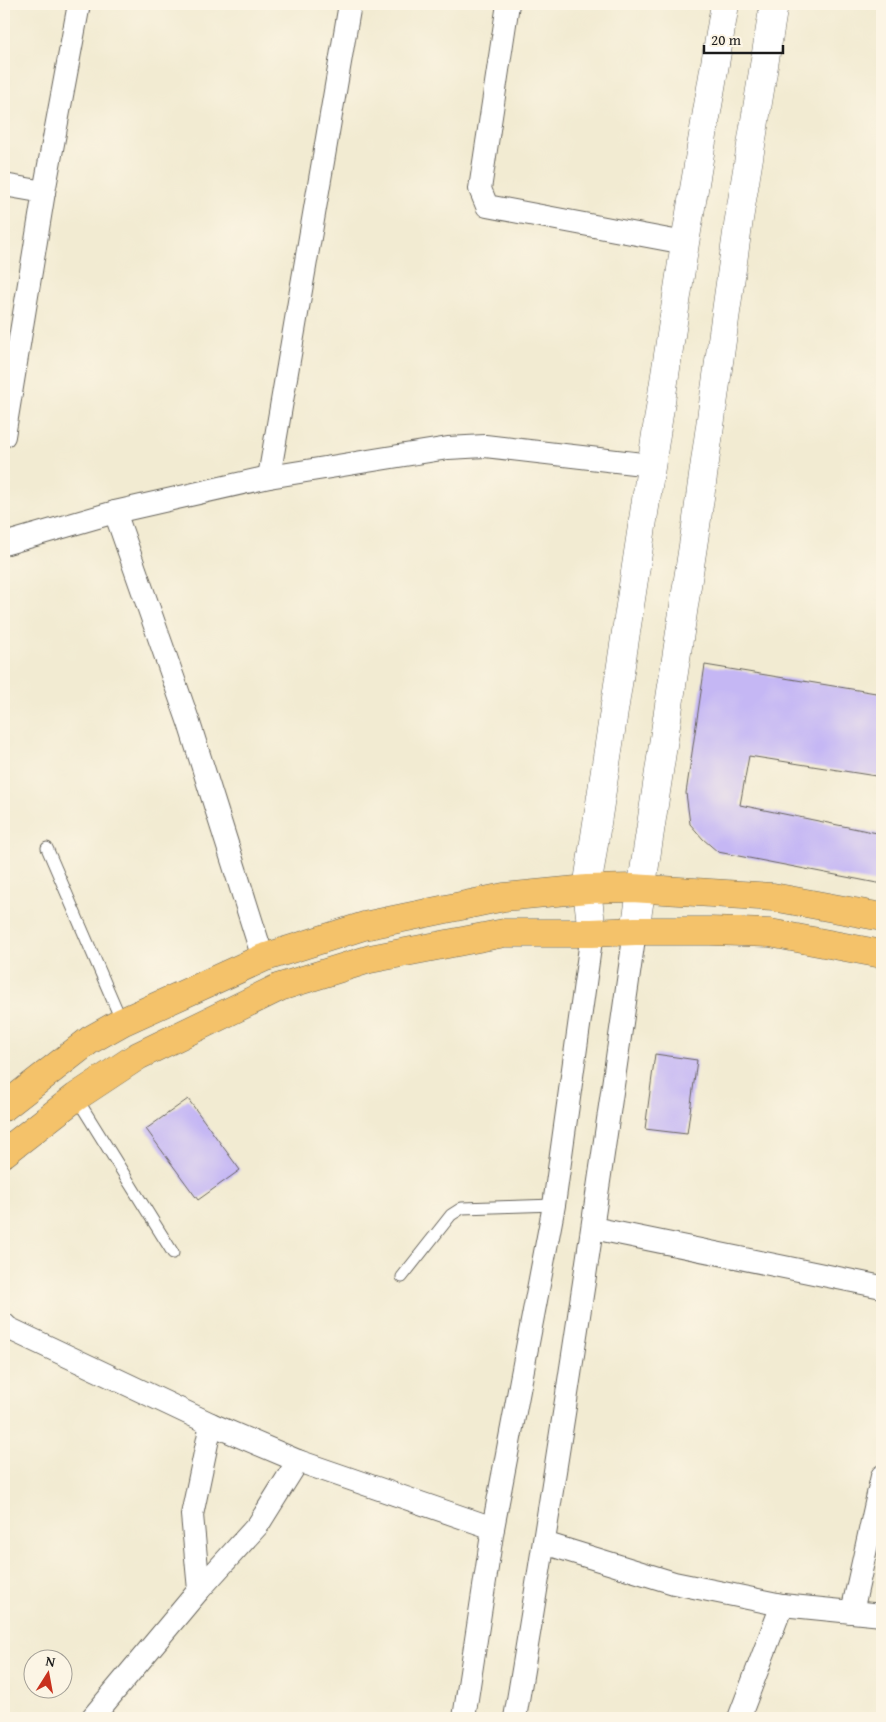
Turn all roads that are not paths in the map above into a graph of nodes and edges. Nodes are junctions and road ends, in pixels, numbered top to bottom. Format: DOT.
graph roads {
  1 [pos="78,4"];
  2 [pos="350,4"];
  3 [pos="508,4"];
  4 [pos="725,4"];
  5 [pos="774,4"];
  6 [pos="4,185"];
  7 [pos="44,192"];
  8 [pos="685,243"];
  9 [pos="4,436"];
  10 [pos="651,465"];
  11 [pos="270,476"];
  12 [pos="115,512"];
  13 [pos="4,544"];
  14 [pos="47,848"];
  15 [pos="641,888"];
  16 [pos="588,889"];
  17 [pos="882,917"];
  18 [pos="635,931"];
  19 [pos="592,933"];
  20 [pos="882,954"];
  21 [pos="263,958"];
  22 [pos="122,1022"];
  23 [pos="76,1097"];
  24 [pos="4,1107"];
  25 [pos="4,1153"];
  26 [pos="554,1205"];
  27 [pos="593,1228"];
  28 [pos="173,1253"];
  29 [pos="402,1277"];
  30 [pos="882,1287"];
  31 [pos="5,1329"];
  32 [pos="211,1424"];
  33 [pos="298,1461"];
  34 [pos="882,1476"];
  35 [pos="493,1528"];
  36 [pos="544,1543"];
  37 [pos="199,1590"];
  38 [pos="782,1605"];
  39 [pos="852,1612"];
  40 [pos="882,1615"];
  41 [pos="92,1718"];
  42 [pos="464,1718"];
  43 [pos="516,1718"];
  44 [pos="739,1718"];
  1 -- 7 [label="street"];
  2 -- 11 [label="street"];
  3 -- 8 [label="street"];
  4 -- 8 [label="street"];
  5 -- 15 [label="street"];
  6 -- 7 [label="street"];
  7 -- 9 [label="street"];
  8 -- 10 [label="street"];
  10 -- 11 [label="street"];
  10 -- 16 [label="street"];
  11 -- 12 [label="street"];
  12 -- 13 [label="street"];
  12 -- 21 [label="street"];
  14 -- 22 [label="lane"];
  15 -- 16 [label="main road"];
  15 -- 17 [label="main road"];
  15 -- 18 [label="street"];
  16 -- 19 [label="street"];
  16 -- 21 [label="main road"];
  18 -- 19 [label="main road"];
  18 -- 20 [label="main road"];
  18 -- 27 [label="street"];
  19 -- 23 [label="main road"];
  19 -- 26 [label="street"];
  21 -- 22 [label="main road"];
  22 -- 24 [label="main road"];
  23 -- 25 [label="main road"];
  23 -- 28 [label="lane"];
  26 -- 29 [label="lane"];
  26 -- 35 [label="street"];
  27 -- 30 [label="street"];
  27 -- 36 [label="street"];
  31 -- 32 [label="street"];
  32 -- 33 [label="street"];
  32 -- 37 [label="street"];
  33 -- 35 [label="street"];
  33 -- 37 [label="street"];
  34 -- 39 [label="street"];
  35 -- 42 [label="street"];
  36 -- 38 [label="street"];
  36 -- 43 [label="street"];
  37 -- 41 [label="street"];
  38 -- 39 [label="street"];
  38 -- 44 [label="street"];
  39 -- 40 [label="street"];
}
